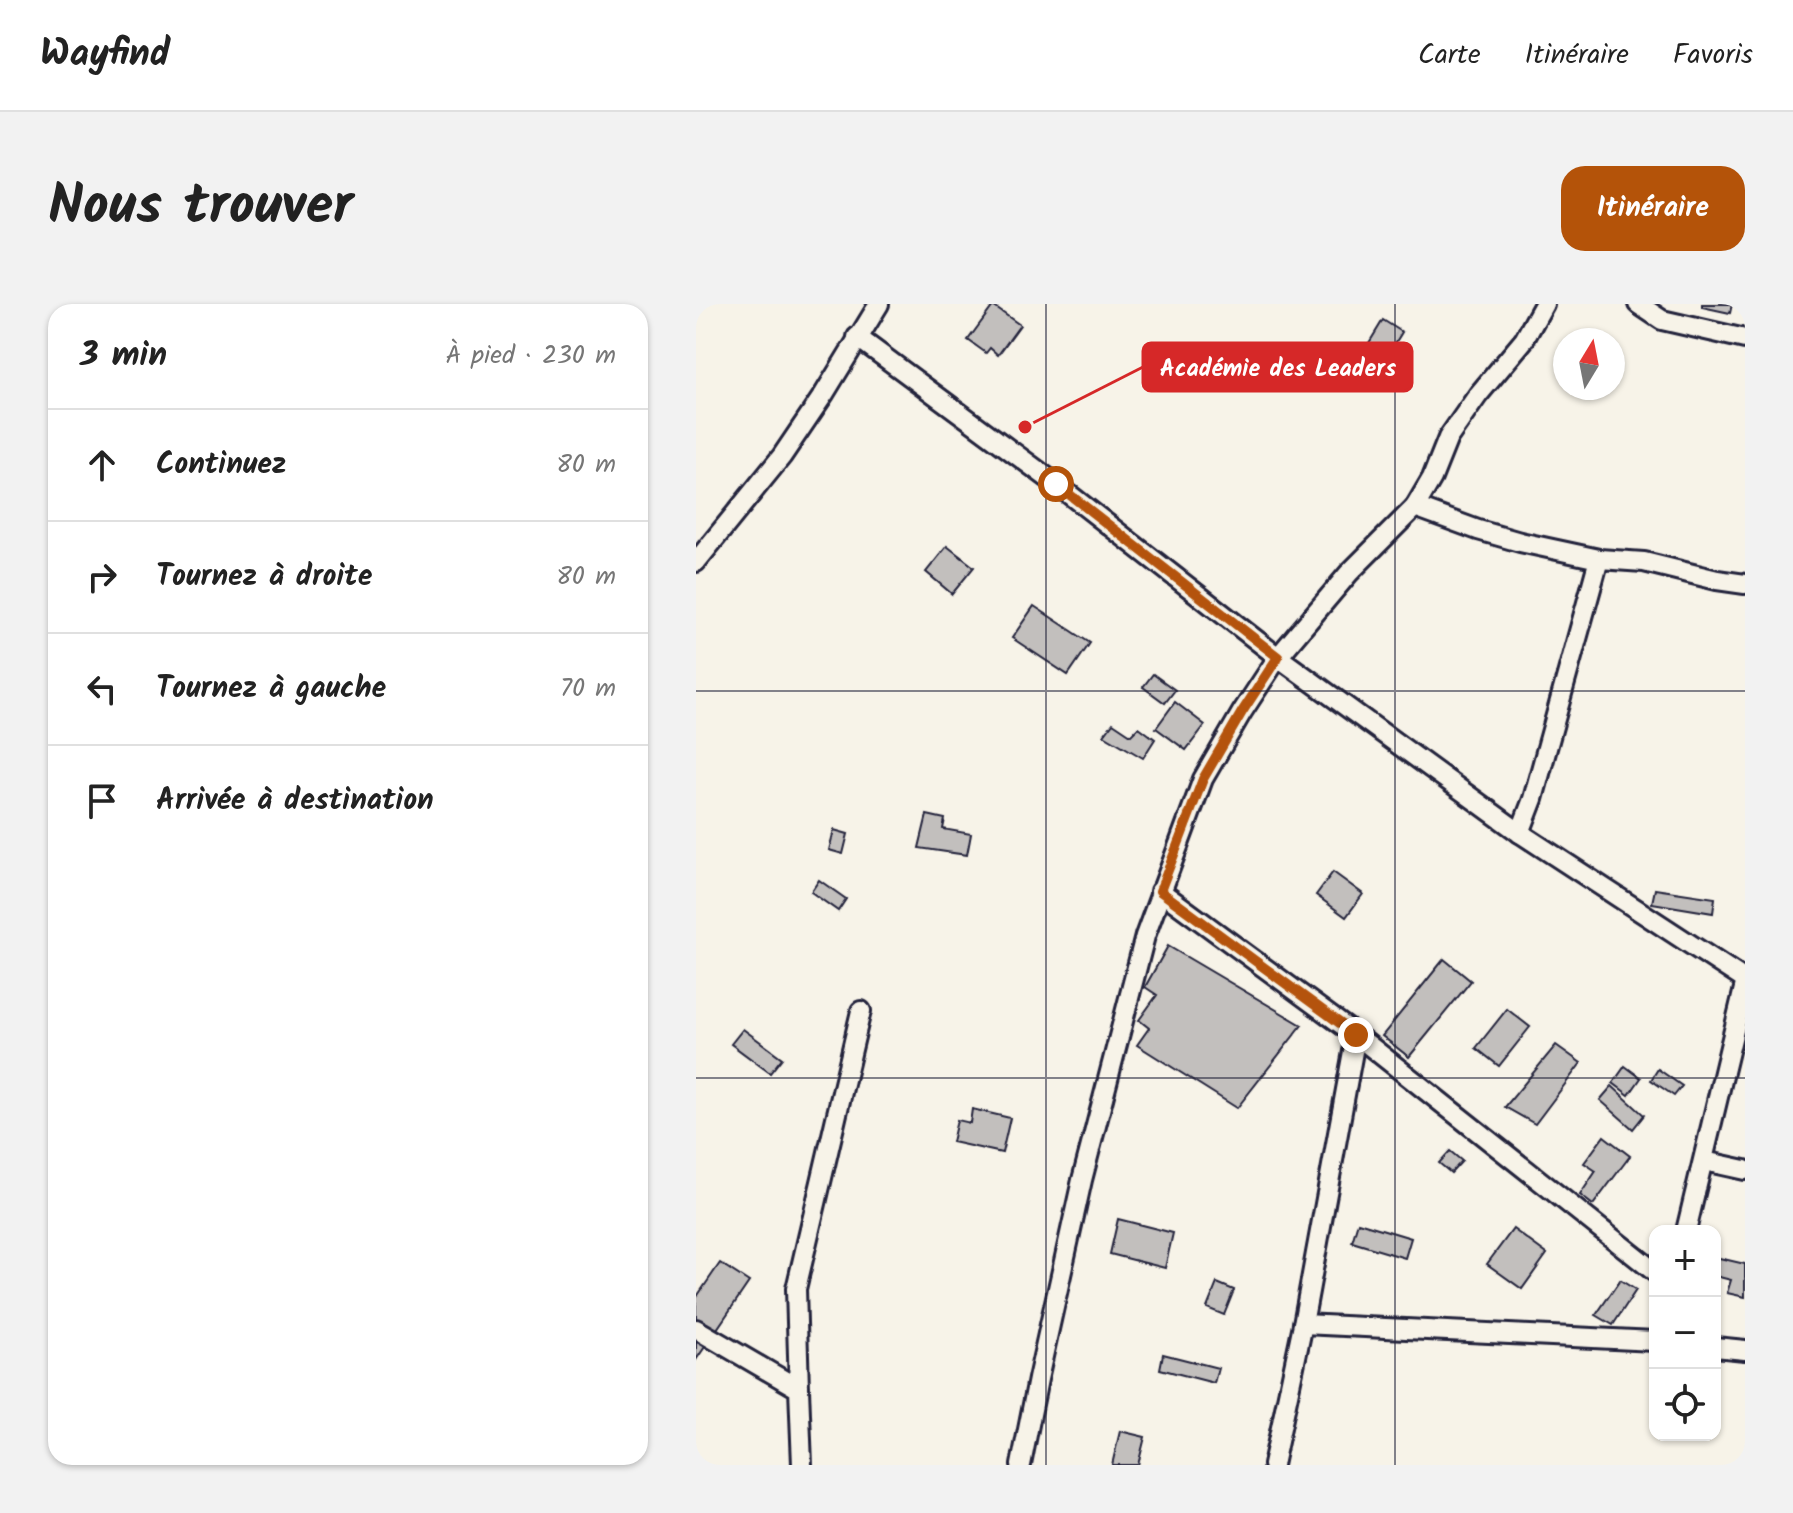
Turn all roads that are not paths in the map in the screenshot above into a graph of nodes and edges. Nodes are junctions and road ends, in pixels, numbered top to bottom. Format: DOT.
graph roads {
  1 [pos="879,304"];
  2 [pos="1544,304"];
  3 [pos="1638,304"];
  4 [pos="857,337"];
  5 [pos="1745,339"];
  6 [pos="1415,507"];
  7 [pos="1599,559"];
  8 [pos="696,562"];
  9 [pos="1745,584"];
  10 [pos="1278,657"];
  11 [pos="1520,833"];
  12 [pos="1160,891"];
  13 [pos="1745,982"];
  14 [pos="861,1011"];
  15 [pos="1356,1035"];
  16 [pos="1704,1161"];
  17 [pos="1745,1170"];
  18 [pos="1688,1225"];
  19 [pos="1649,1267"];
  20 [pos="1303,1324"];
  21 [pos="696,1329"];
  22 [pos="1649,1341"];
  23 [pos="1721,1348"];
  24 [pos="1745,1350"];
  25 [pos="799,1389"];
  26 [pos="1276,1464"];
  27 [pos="802,1465"];
  28 [pos="1021,1465"];
  1 -- 4 [label="street"];
  2 -- 6 [label="street"];
  3 -- 5 [label="street"];
  4 -- 8 [label="street"];
  4 -- 10 [label="street"];
  6 -- 7 [label="street"];
  6 -- 10 [label="street"];
  7 -- 9 [label="street"];
  7 -- 11 [label="street"];
  10 -- 11 [label="street"];
  10 -- 12 [label="street"];
  11 -- 13 [label="street"];
  12 -- 15 [label="street"];
  12 -- 28 [label="street"];
  13 -- 16 [label="street"];
  14 -- 25 [label="street"];
  15 -- 19 [label="street"];
  15 -- 20 [label="street"];
  16 -- 17 [label="street"];
  16 -- 18 [label="street"];
  20 -- 22 [label="street"];
  20 -- 26 [label="street"];
  21 -- 25 [label="street"];
  23 -- 24 [label="street"];
  25 -- 27 [label="street"];
}
